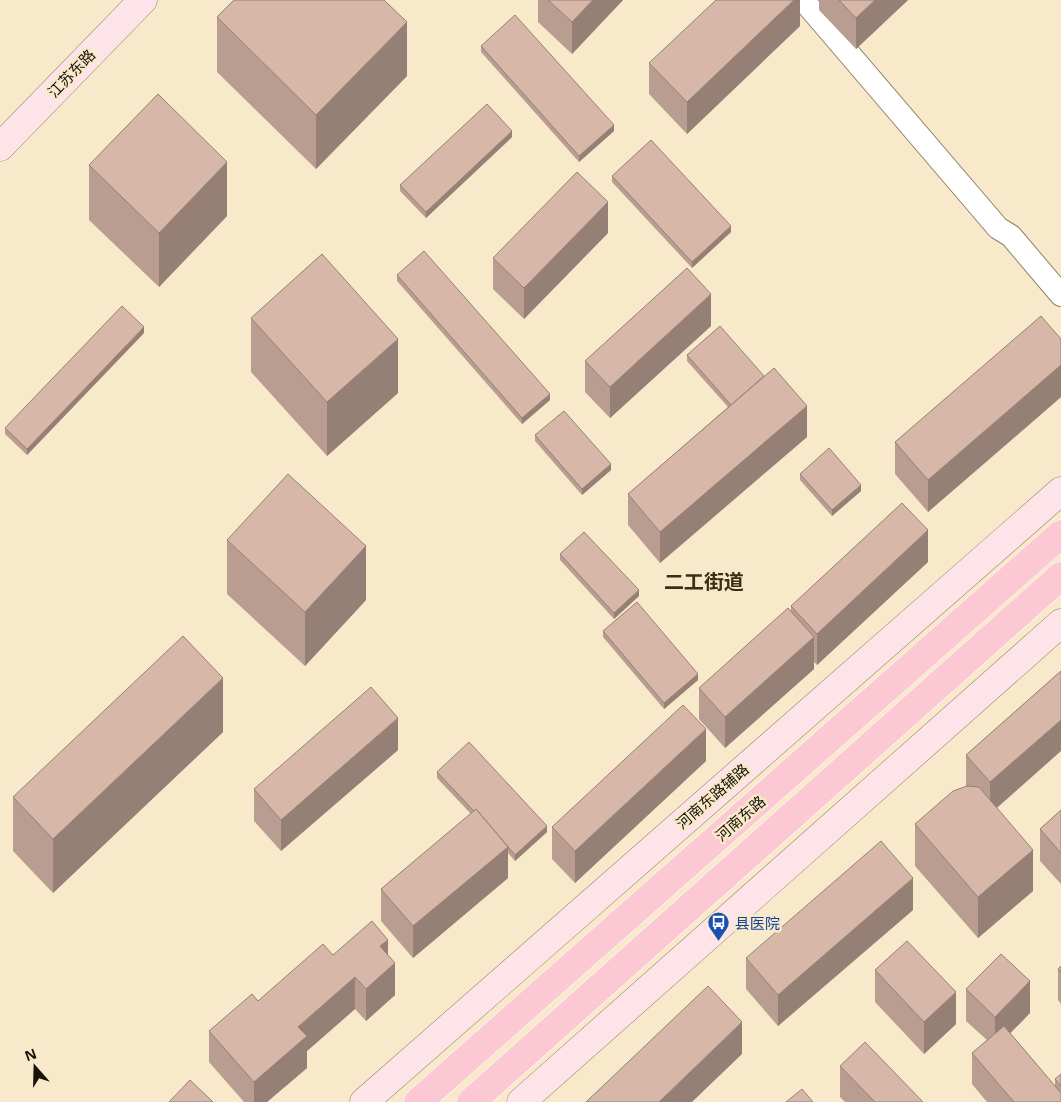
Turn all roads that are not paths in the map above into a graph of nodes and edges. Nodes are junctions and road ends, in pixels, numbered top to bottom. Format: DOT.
graph roads {
  1 [pos="143,0"];
  2 [pos="804,2"];
  3 [pos="0,146"];
  4 [pos="1061,295"];
  5 [pos="1061,491"];
  6 [pos="1061,534"];
  7 [pos="1061,576"];
  8 [pos="1061,623"];
  9 [pos="364,1102"];
  10 [pos="418,1102"];
  11 [pos="471,1102"];
  12 [pos="521,1102"];
  1 -- 3 [label="street, 江苏东路"];
  2 -- 4 [label="street"];
  5 -- 9 [label="street, 河南东路辅路"];
  6 -- 10 [label="main road, 河南东路"];
  7 -- 11 [label="main road"];
  8 -- 12 [label="street"];
}
